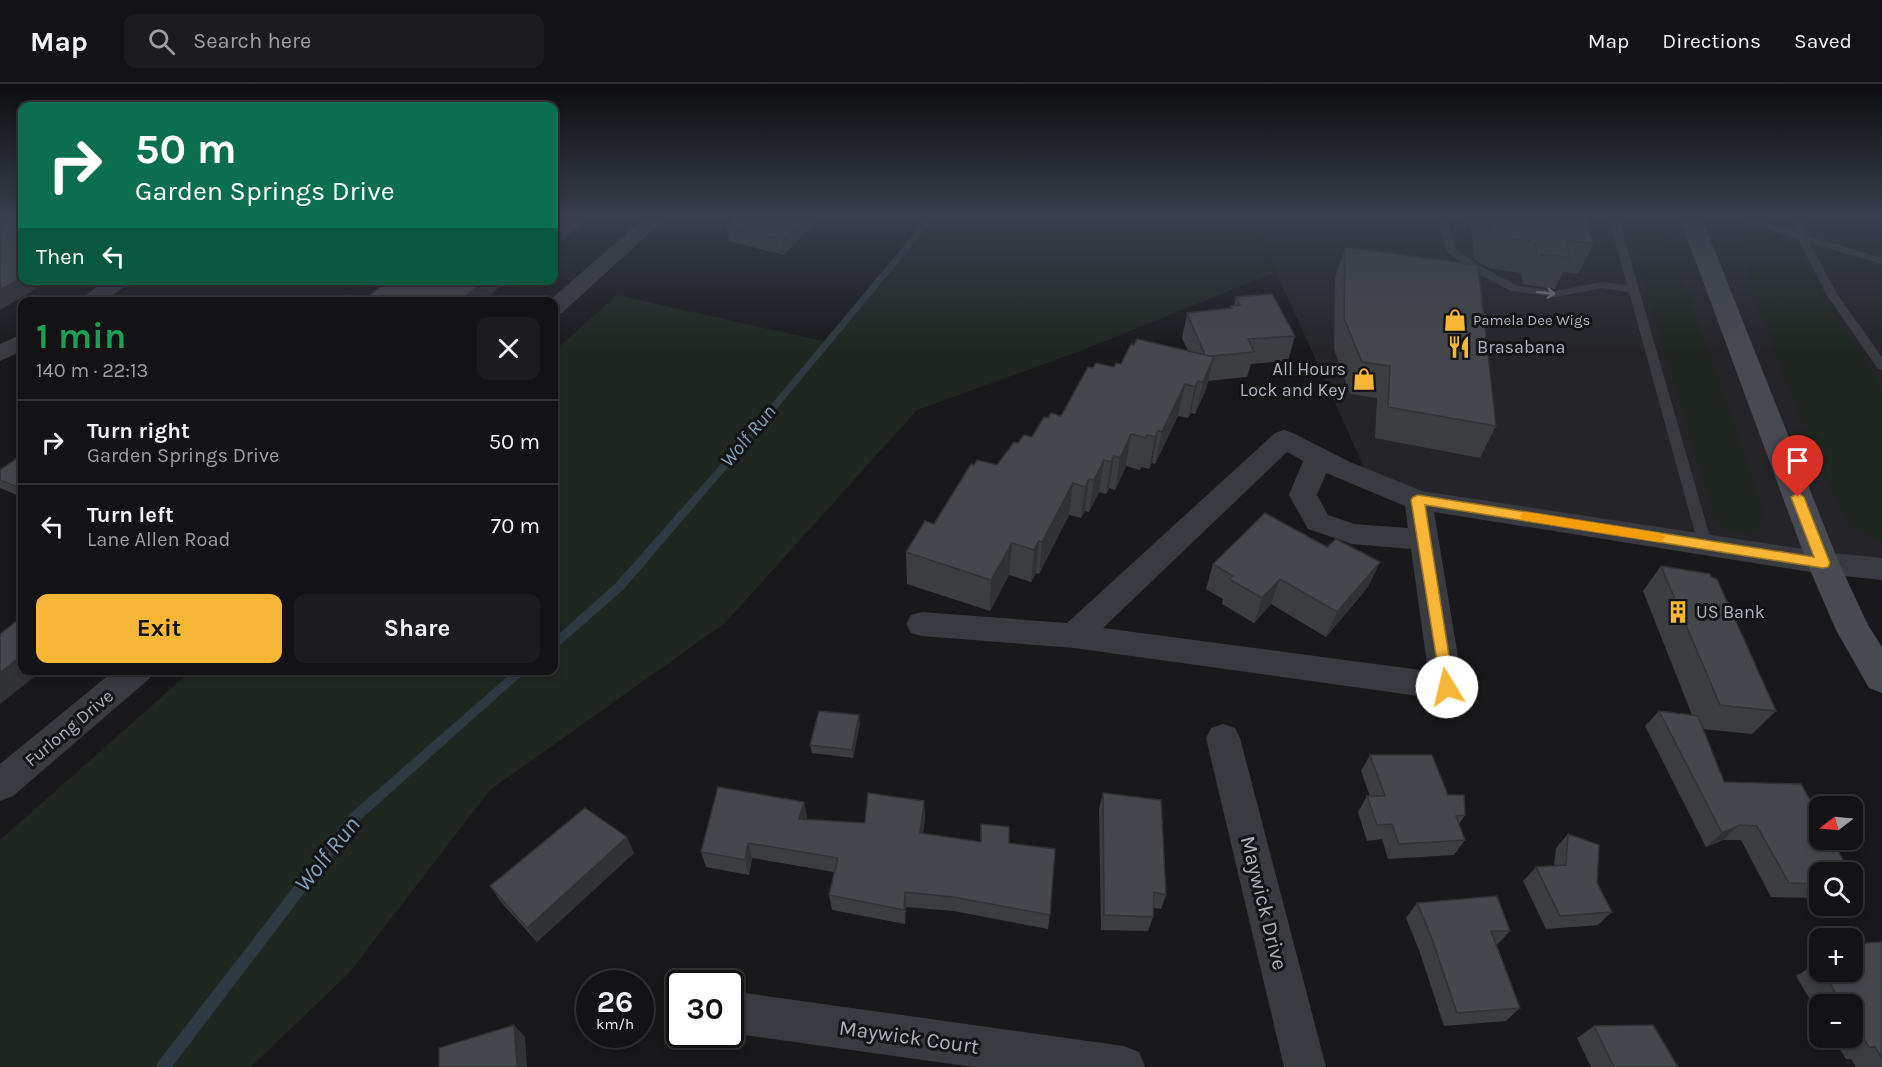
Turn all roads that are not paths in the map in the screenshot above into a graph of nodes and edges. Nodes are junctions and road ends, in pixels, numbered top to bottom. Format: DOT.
graph roads {
  1 [pos="606,262"];
  2 [pos="1467,262"];
  3 [pos="1626,262"];
  4 [pos="1708,262"];
  5 [pos="1815,262"];
  6 [pos="114,285"];
  7 [pos="1634,289"];
  8 [pos="96,297"];
  9 [pos="558,304"];
  10 [pos="18,343"];
  11 [pos="0,354"];
  12 [pos="1882,366"];
  13 [pos="1318,458"];
  14 [pos="1418,500"];
  15 [pos="1424,540"];
  16 [pos="1705,544"];
  17 [pos="1823,563"];
  18 [pos="1882,569"];
  19 [pos="922,624"];
  20 [pos="1074,636"];
  21 [pos="132,675"];
  22 [pos="1882,678"];
  23 [pos="1223,738"];
  24 [pos="0,785"];
  25 [pos="744,1014"];
  26 [pos="1124,1067"];
  27 [pos="1305,1067"];
  1 -- 9 [label="street"];
  2 -- 7 [label="lane, one-way"];
  3 -- 7 [label="lane"];
  4 -- 17 [label="main road"];
  5 -- 12 [label="lane"];
  6 -- 8 [label="street"];
  7 -- 16 [label="lane"];
  10 -- 11 [label="street"];
  13 -- 14 [label="street"];
  13 -- 15 [label="street"];
  13 -- 20 [label="street"];
  14 -- 15 [label="street"];
  14 -- 16 [label="street"];
  15 -- 20 [label="street"];
  16 -- 17 [label="street"];
  17 -- 18 [label="street"];
  17 -- 22 [label="main road"];
  19 -- 20 [label="street"];
  21 -- 24 [label="street, Furlong Drive"];
  23 -- 27 [label="street, Maywick Drive"];
  25 -- 26 [label="street, Maywick Court"];
}
